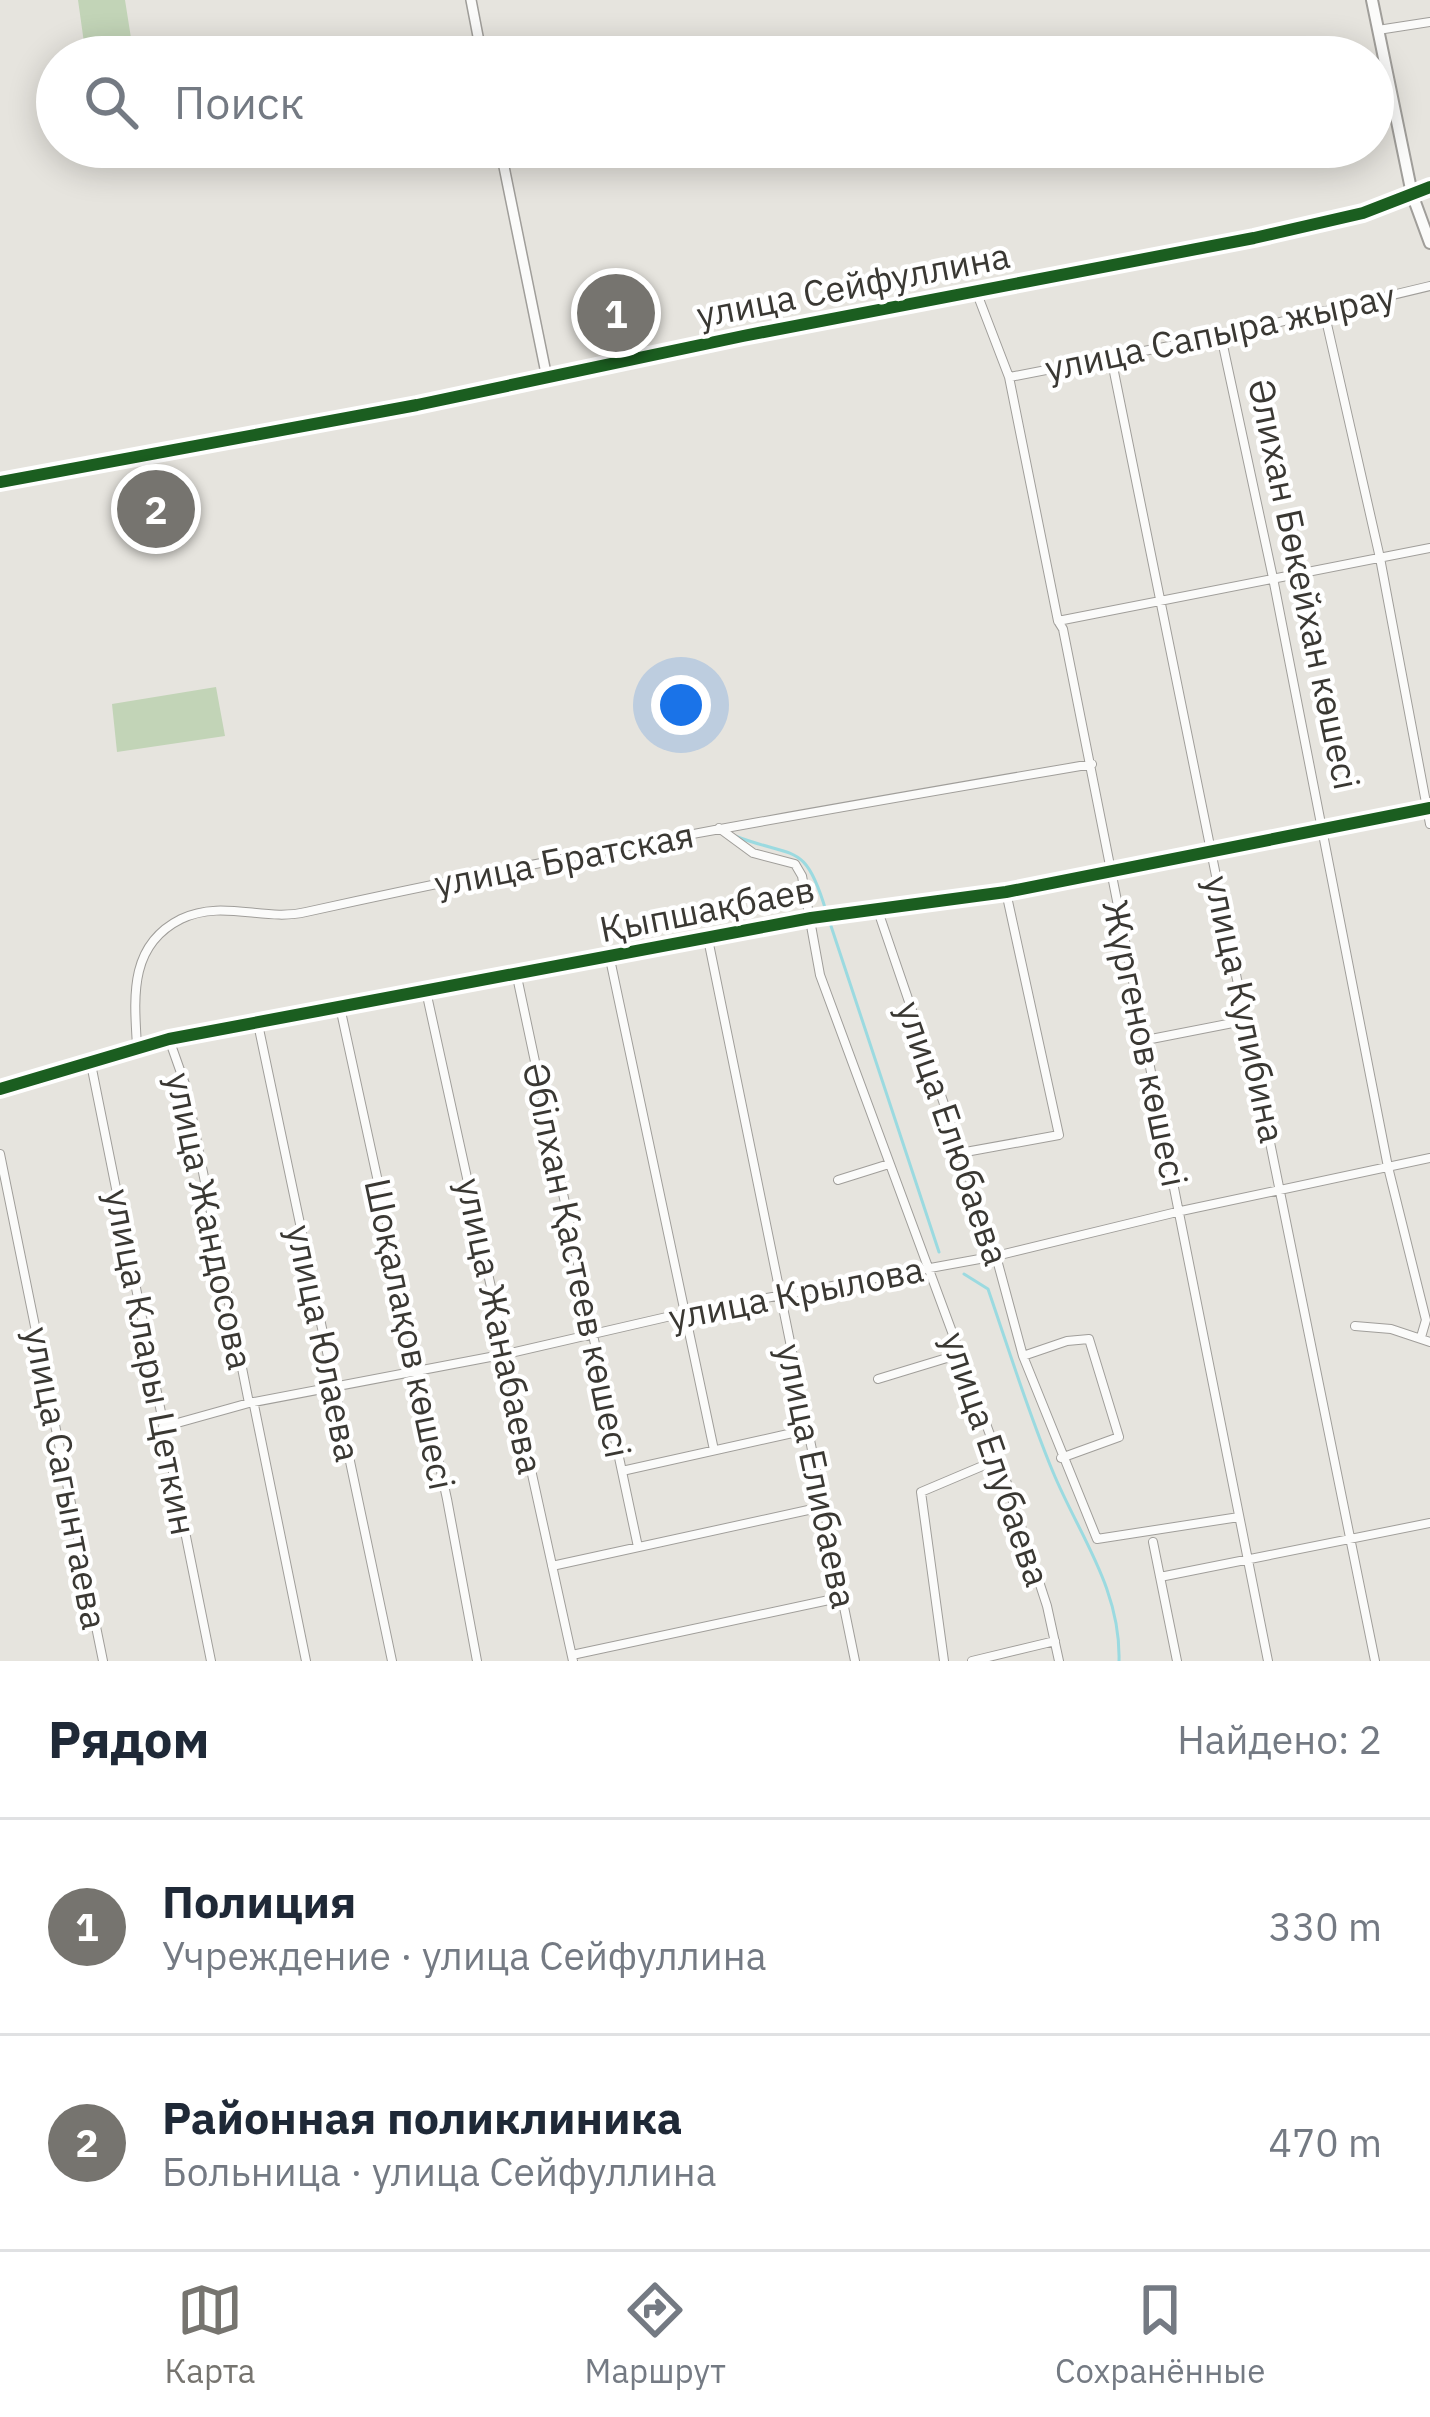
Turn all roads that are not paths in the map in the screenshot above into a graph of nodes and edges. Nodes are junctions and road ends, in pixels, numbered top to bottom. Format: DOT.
graph roads {
  1 [pos="471,0"];
  2 [pos="1372,0"];
  3 [pos="1430,22"];
  4 [pos="1378,30"];
  5 [pos="478,36"];
  6 [pos="1379,36"];
  7 [pos="1394,107"];
  8 [pos="504,168"];
  9 [pos="1430,187"];
  10 [pos="1412,194"];
  11 [pos="1430,243"];
  12 [pos="1430,286"];
  13 [pos="976,291"];
  14 [pos="1324,311"];
  15 [pos="1221,336"];
  16 [pos="1111,357"];
  17 [pos="1009,377"];
  18 [pos="547,378"];
  19 [pos="0,482"];
  20 [pos="1430,548"];
  21 [pos="1380,558"];
  22 [pos="1274,578"];
  23 [pos="1160,598"];
  24 [pos="1058,622"];
  25 [pos="1093,764"];
  26 [pos="1428,809"];
  27 [pos="1430,824"];
  28 [pos="719,828"];
  29 [pos="1324,830"];
  30 [pos="1213,854"];
  31 [pos="1109,872"];
  32 [pos="1006,892"];
  33 [pos="878,911"];
  34 [pos="811,918"];
  35 [pos="708,939"];
  36 [pos="610,958"];
  37 [pos="516,972"];
  38 [pos="426,991"];
  39 [pos="340,1007"];
  40 [pos="1248,1019"];
  41 [pos="258,1024"];
  42 [pos="169,1039"];
  43 [pos="1146,1040"];
  44 [pos="137,1046"];
  45 [pos="91,1064"];
  46 [pos="0,1089"];
  47 [pos="959,1153"];
  48 [pos="0,1154"];
  49 [pos="1430,1159"];
  50 [pos="889,1164"];
  51 [pos="1388,1167"];
  52 [pos="838,1180"];
  53 [pos="1282,1190"];
  54 [pos="1180,1211"];
  55 [pos="996,1256"];
  56 [pos="929,1269"];
  57 [pos="779,1297"];
  58 [pos="684,1313"];
  59 [pos="1354,1326"];
  60 [pos="592,1333"];
  61 [pos="1426,1339"];
  62 [pos="506,1354"];
  63 [pos="960,1354"];
  64 [pos="1023,1356"];
  65 [pos="417,1371"];
  66 [pos="878,1379"];
  67 [pos="333,1387"];
  68 [pos="252,1404"];
  69 [pos="163,1427"];
  70 [pos="806,1430"];
  71 [pos="714,1450"];
  72 [pos="1061,1458"];
  73 [pos="998,1459"];
  74 [pos="622,1471"];
  75 [pos="822,1507"];
  76 [pos="1239,1517"];
  77 [pos="1430,1523"];
  78 [pos="1352,1538"];
  79 [pos="1153,1542"];
  80 [pos="638,1547"];
  81 [pos="1247,1558"];
  82 [pos="552,1566"];
  83 [pos="1160,1577"];
  84 [pos="843,1597"];
  85 [pos="1055,1642"];
  86 [pos="573,1658"];
  87 [pos="103,1661"];
  88 [pos="211,1661"];
  89 [pos="306,1661"];
  90 [pos="392,1661"];
  91 [pos="477,1661"];
  92 [pos="855,1661"];
  93 [pos="944,1661"];
  94 [pos="972,1661"];
  95 [pos="1059,1661"];
  96 [pos="1177,1661"];
  97 [pos="1268,1661"];
  98 [pos="1375,1661"];
  1 -- 5 [label="street"];
  2 -- 4 [label="main road"];
  3 -- 4 [label="street"];
  4 -- 6 [label="main road"];
  7 -- 10 [label="main road"];
  8 -- 18 [label="street"];
  9 -- 10 [label="street, улица Сейфуллина"];
  10 -- 11 [label="main road"];
  10 -- 13 [label="street, улица Сейфуллина"];
  12 -- 14 [label="street, улица Сапыра жырау"];
  13 -- 17 [label="street, Жүргенов көшесі"];
  13 -- 18 [label="street, улица Сейфуллина"];
  14 -- 15 [label="street, улица Сапыра жырау"];
  14 -- 21 [label="street"];
  15 -- 16 [label="street, улица Сапыра жырау"];
  15 -- 22 [label="street, Әлихан Бөкейхан көшесі"];
  16 -- 17 [label="street, улица Сапыра жырау"];
  16 -- 23 [label="street, улица Кулибина"];
  17 -- 24 [label="street, Жүргенов көшесі"];
  18 -- 19 [label="street, улица Сейфуллина"];
  20 -- 21 [label="street"];
  21 -- 22 [label="street"];
  21 -- 26 [label="street"];
  22 -- 23 [label="street"];
  22 -- 29 [label="street, Әлихан Бөкейхан көшесі"];
  23 -- 24 [label="street"];
  23 -- 30 [label="street, улица Кулибина"];
  24 -- 25 [label="street, Жүргенов көшесі"];
  25 -- 28 [label="street, улица Братская"];
  25 -- 31 [label="street, Жүргенов көшесі"];
  26 -- 27 [label="street"];
  26 -- 29 [label="street, Қыпшақбаев"];
  28 -- 34 [label="street, улица Елубаева"];
  28 -- 44 [label="street, улица Братская"];
  29 -- 30 [label="street, Қыпшақбаев"];
  29 -- 51 [label="street, Әлихан Бөкейхан көшесі"];
  30 -- 31 [label="street, Қыпшақбаев"];
  30 -- 40 [label="street, улица Кулибина"];
  31 -- 32 [label="street, Қыпшақбаев"];
  31 -- 43 [label="street, Жүргенов көшесі"];
  32 -- 33 [label="street, Қыпшақбаев"];
  32 -- 47 [label="street"];
  33 -- 34 [label="street, Қыпшақбаев"];
  33 -- 47 [label="street, улица Елюбаева"];
  34 -- 35 [label="street, Қыпшақбаев"];
  34 -- 50 [label="street, улица Елубаева"];
  35 -- 36 [label="street, Қыпшақбаев"];
  35 -- 57 [label="street, улица Елибаева"];
  36 -- 37 [label="street, Қыпшақбаев"];
  36 -- 58 [label="street"];
  37 -- 38 [label="street, Қыпшақбаев"];
  37 -- 60 [label="street, Әбілхан Қастеев көшесі"];
  38 -- 39 [label="street, Қыпшақбаев"];
  38 -- 62 [label="street, улица Жанабаева"];
  39 -- 41 [label="street, Қыпшақбаев"];
  39 -- 65 [label="street, Шоқалақов көшесі"];
  40 -- 43 [label="street"];
  40 -- 53 [label="street, улица Кулибина"];
  41 -- 42 [label="street, Қыпшақбаев"];
  41 -- 67 [label="street, улица Юлаева"];
  42 -- 44 [label="street, Қыпшақбаев"];
  42 -- 68 [label="street, улица Жандосова"];
  43 -- 54 [label="street, Жүргенов көшесі"];
  44 -- 45 [label="street, Қыпшақбаев"];
  45 -- 46 [label="street, Қыпшақбаев"];
  45 -- 69 [label="street, улица Клары Цеткин"];
  47 -- 55 [label="street, улица Елюбаева"];
  48 -- 87 [label="street, улица Сагынтаева"];
  49 -- 51 [label="street, улица Крылова"];
  50 -- 52 [label="street"];
  50 -- 56 [label="street, улица Елубаева"];
  51 -- 53 [label="street, улица Крылова"];
  51 -- 61 [label="street, Әлихан Бөкейхан көшесі"];
  53 -- 54 [label="street, улица Крылова"];
  53 -- 78 [label="street, улица Кулибина"];
  54 -- 55 [label="street, улица Крылова"];
  54 -- 76 [label="street, Жүргенов көшесі"];
  55 -- 56 [label="street, улица Крылова"];
  55 -- 64 [label="street, улица Елюбаева"];
  56 -- 57 [label="street, улица Крылова"];
  56 -- 63 [label="street, улица Елубаева"];
  57 -- 58 [label="street, улица Крылова"];
  57 -- 70 [label="street, улица Елибаева"];
  58 -- 60 [label="street, улица Крылова"];
  58 -- 71 [label="street"];
  59 -- 61 [label="street"];
  60 -- 62 [label="street, улица Крылова"];
  60 -- 74 [label="street, Әбілхан Қастеев көшесі"];
  62 -- 65 [label="street, улица Крылова"];
  62 -- 82 [label="street, улица Жанабаева"];
  63 -- 66 [label="street"];
  63 -- 73 [label="street, улица Елубаева"];
  64 -- 72 [label="street, улица Елюбаева"];
  64 -- 72 [label="street"];
  65 -- 67 [label="street, улица Крылова"];
  65 -- 91 [label="street, Шоқалақов көшесі"];
  67 -- 68 [label="street, улица Крылова"];
  67 -- 90 [label="street, улица Юлаева"];
  68 -- 69 [label="street, улица Крылова"];
  68 -- 89 [label="street, улица Жандосова"];
  69 -- 88 [label="street, улица Клары Цеткин"];
  70 -- 71 [label="street"];
  70 -- 75 [label="street, улица Елибаева"];
  71 -- 74 [label="street"];
  72 -- 76 [label="street, улица Елюбаева"];
  73 -- 85 [label="street, улица Елубаева"];
  73 -- 93 [label="street"];
  74 -- 80 [label="street, Әбілхан Қастеев көшесі"];
  75 -- 80 [label="street"];
  75 -- 84 [label="street, улица Елибаева"];
  76 -- 81 [label="street, Жүргенов көшесі"];
  77 -- 78 [label="street"];
  78 -- 81 [label="street"];
  78 -- 98 [label="street, улица Кулибина"];
  79 -- 83 [label="street"];
  80 -- 82 [label="street"];
  81 -- 83 [label="street"];
  81 -- 97 [label="street, Жүргенов көшесі"];
  82 -- 86 [label="street, улица Жанабаева"];
  83 -- 96 [label="street"];
  84 -- 86 [label="street"];
  84 -- 92 [label="street, улица Елибаева"];
  85 -- 94 [label="street"];
  85 -- 95 [label="street, улица Елубаева"];
}
